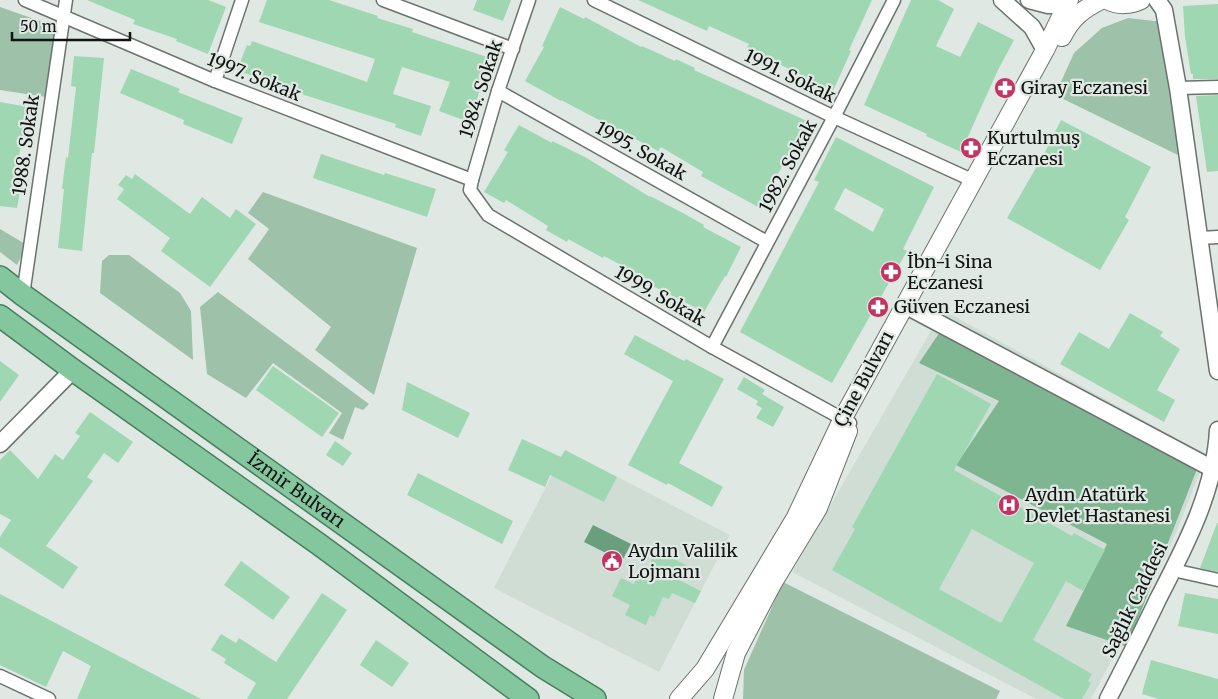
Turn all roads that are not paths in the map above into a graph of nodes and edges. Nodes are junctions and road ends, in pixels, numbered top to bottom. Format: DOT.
graph roads {
  1 [pos="26,0"];
  2 [pos="66,0"];
  3 [pos="242,0"];
  4 [pos="383,0"];
  5 [pos="529,0"];
  6 [pos="594,0"];
  7 [pos="894,0"];
  8 [pos="1002,0"];
  9 [pos="1029,0"];
  10 [pos="1101,0"];
  11 [pos="1107,0"];
  12 [pos="1142,0"];
  13 [pos="1157,0"];
  14 [pos="1068,2"];
  15 [pos="62,15"];
  16 [pos="513,49"];
  17 [pos="1044,50"];
  18 [pos="215,81"];
  19 [pos="1218,87"];
  20 [pos="1178,88"];
  21 [pos="498,91"];
  22 [pos="834,117"];
  23 [pos="972,180"];
  24 [pos="471,185"];
  25 [pos="1218,237"];
  26 [pos="1200,238"];
  27 [pos="767,242"];
  28 [pos="0,277"];
  29 [pos="22,295"];
  30 [pos="909,307"];
  31 [pos="0,316"];
  32 [pos="712,347"];
  33 [pos="73,370"];
  34 [pos="1218,370"];
  35 [pos="847,421"];
  36 [pos="1218,430"];
  37 [pos="0,444"];
  38 [pos="1213,469"];
  39 [pos="1173,570"];
  40 [pos="1218,580"];
  41 [pos="0,676"];
  42 [pos="49,699"];
  43 [pos="528,699"];
  44 [pos="595,699"];
  45 [pos="678,699"];
  46 [pos="723,699"];
  47 [pos="1108,699"];
  1 -- 15 [label="street, 1997. Sokak"];
  2 -- 15 [label="street, 1988. Sokak"];
  3 -- 18 [label="street"];
  4 -- 16 [label="street"];
  5 -- 16 [label="street, 1984. Sokak"];
  6 -- 22 [label="street, 1991. Sokak"];
  7 -- 22 [label="street, 1982. Sokak"];
  8 -- 17 [label="street"];
  9 -- 14 [label="street"];
  10 -- 30 [label="main road, Çine Bulvarı"];
  11 -- 12 [label="main road"];
  13 -- 20 [label="street"];
  14 -- 17 [label="main road, Çine Bulvarı"];
  15 -- 18 [label="street, 1997. Sokak"];
  15 -- 29 [label="street, 1988. Sokak"];
  16 -- 21 [label="street, 1984. Sokak"];
  17 -- 23 [label="main road, Çine Bulvarı"];
  18 -- 24 [label="street, 1997. Sokak"];
  19 -- 20 [label="street"];
  20 -- 26 [label="street"];
  21 -- 24 [label="street, 1984. Sokak"];
  21 -- 27 [label="street, 1995. Sokak"];
  22 -- 23 [label="street, 1991. Sokak"];
  22 -- 27 [label="street, 1982. Sokak"];
  23 -- 30 [label="main road, Çine Bulvarı"];
  24 -- 32 [label="street, 1999. Sokak"];
  25 -- 26 [label="street"];
  26 -- 34 [label="street"];
  27 -- 32 [label="street, 1982. Sokak"];
  28 -- 29 [label="highway, İzmir Bulvarı"];
  29 -- 44 [label="highway, İzmir Bulvarı"];
  30 -- 35 [label="main road, Çine Bulvarı"];
  30 -- 38 [label="street"];
  31 -- 33 [label="highway, İzmir Bulvarı"];
  32 -- 35 [label="street, 1999. Sokak"];
  33 -- 37 [label="street"];
  33 -- 43 [label="highway, İzmir Bulvarı"];
  35 -- 45 [label="main road, Çine Bulvarı"];
  35 -- 46 [label="main road, Çine Bulvarı"];
  36 -- 38 [label="street, Sağlık Caddesi"];
  38 -- 39 [label="street, Sağlık Caddesi"];
  39 -- 40 [label="street"];
  39 -- 47 [label="street, Sağlık Caddesi"];
  41 -- 42 [label="street"];
}
